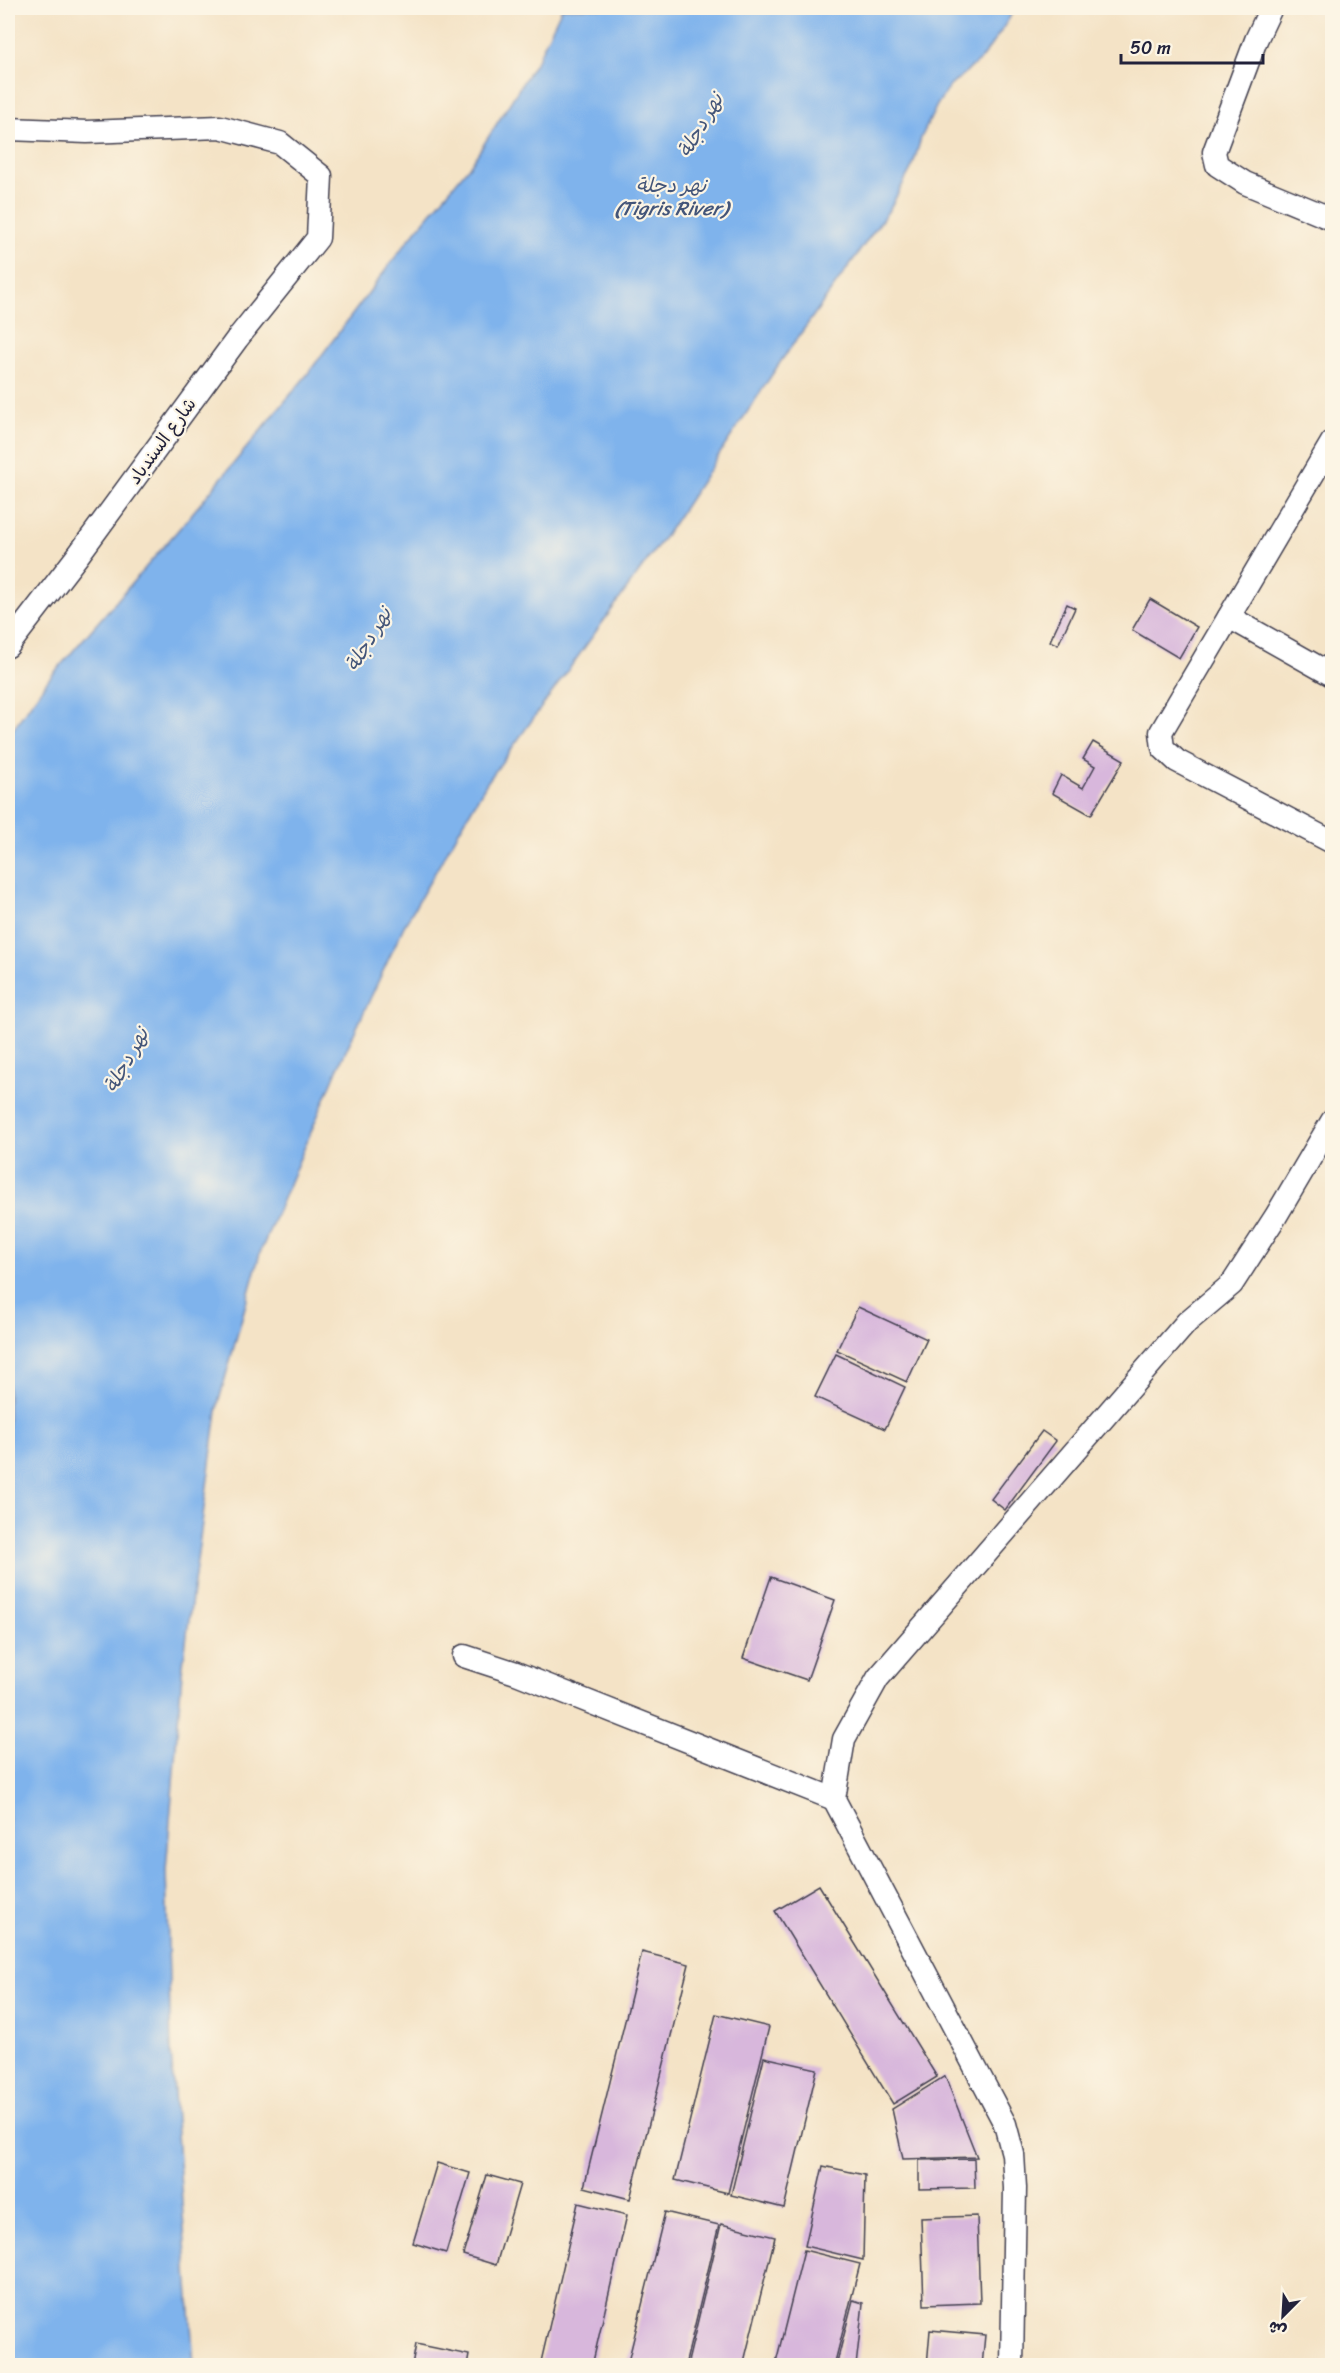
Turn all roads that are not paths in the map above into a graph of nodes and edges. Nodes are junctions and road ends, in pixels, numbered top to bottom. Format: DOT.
graph roads {
  1 [pos="1271,8"];
  2 [pos="8,129"];
  3 [pos="1332,219"];
  4 [pos="1332,442"];
  5 [pos="1229,617"];
  6 [pos="8,646"];
  7 [pos="1332,675"];
  8 [pos="1332,842"];
  9 [pos="1332,1121"];
  10 [pos="464,1656"];
  11 [pos="834,1799"];
  12 [pos="1012,2366"];
  1 -- 3 [label="street"];
  2 -- 6 [label="street, شارع السندباد"];
  4 -- 5 [label="street"];
  5 -- 7 [label="street"];
  5 -- 8 [label="street"];
  9 -- 11 [label="street"];
  10 -- 11 [label="street"];
  11 -- 12 [label="street"];
}
